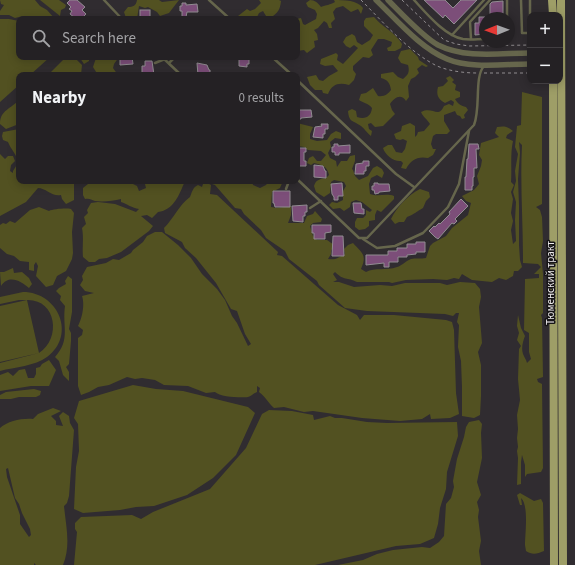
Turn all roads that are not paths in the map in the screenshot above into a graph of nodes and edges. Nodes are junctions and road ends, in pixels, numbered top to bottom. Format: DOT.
graph roads {
  1 [pos="104,0"];
  2 [pos="209,0"];
  3 [pos="388,0"];
  4 [pos="414,0"];
  5 [pos="484,0"];
  6 [pos="490,0"];
  7 [pos="507,0"];
  8 [pos="521,0"];
  9 [pos="530,0"];
  10 [pos="552,0"];
  11 [pos="560,0"];
  12 [pos="373,2"];
  13 [pos="507,12"];
  14 [pos="530,12"];
  15 [pos="552,12"];
  16 [pos="119,16"];
  17 [pos="227,16"];
  18 [pos="527,33"];
  19 [pos="452,35"];
  20 [pos="470,39"];
  21 [pos="479,39"];
  22 [pos="527,53"];
  23 [pos="160,60"];
  24 [pos="165,60"];
  25 [pos="172,60"];
  26 [pos="275,60"];
  27 [pos="155,63"];
  28 [pos="169,64"];
  29 [pos="527,64"];
  30 [pos="488,65"];
  31 [pos="177,72"];
  32 [pos="289,72"];
  33 [pos="300,83"];
  34 [pos="553,84"];
  35 [pos="469,130"];
  36 [pos="300,182"];
  37 [pos="288,184"];
  38 [pos="414,187"];
  39 [pos="286,189"];
  40 [pos="321,201"];
  41 [pos="310,208"];
  42 [pos="363,239"];
  43 [pos="554,565"];
  44 [pos="562,565"];
  1 -- 16 [label="lane"];
  2 -- 17 [label="lane"];
  3 -- 22 [label="street"];
  4 -- 19 [label="lane"];
  5 -- 19 [label="lane"];
  6 -- 20 [label="lane"];
  7 -- 13 [label="lane"];
  8 -- 18 [label="lane"];
  9 -- 14 [label="lane"];
  10 -- 15 [label="main road"];
  11 -- 44 [label="main road, Тюменский тракт"];
  12 -- 30 [label="street"];
  19 -- 20 [label="lane"];
  20 -- 21 [label="lane"];
  23 -- 27 [label="lane"];
  24 -- 28 [label="lane"];
  25 -- 28 [label="lane"];
  26 -- 32 [label="lane"];
  28 -- 31 [label="lane"];
  29 -- 30 [label="street"];
  30 -- 35 [label="lane"];
  33 -- 38 [label="lane"];
  34 -- 43 [label="main road, Тюменский тракт"];
  35 -- 38 [label="lane"];
  35 -- 42 [label="lane"];
  36 -- 40 [label="lane"];
  37 -- 39 [label="lane"];
  38 -- 42 [label="lane"];
  40 -- 41 [label="lane"];
  40 -- 42 [label="lane"];
}
